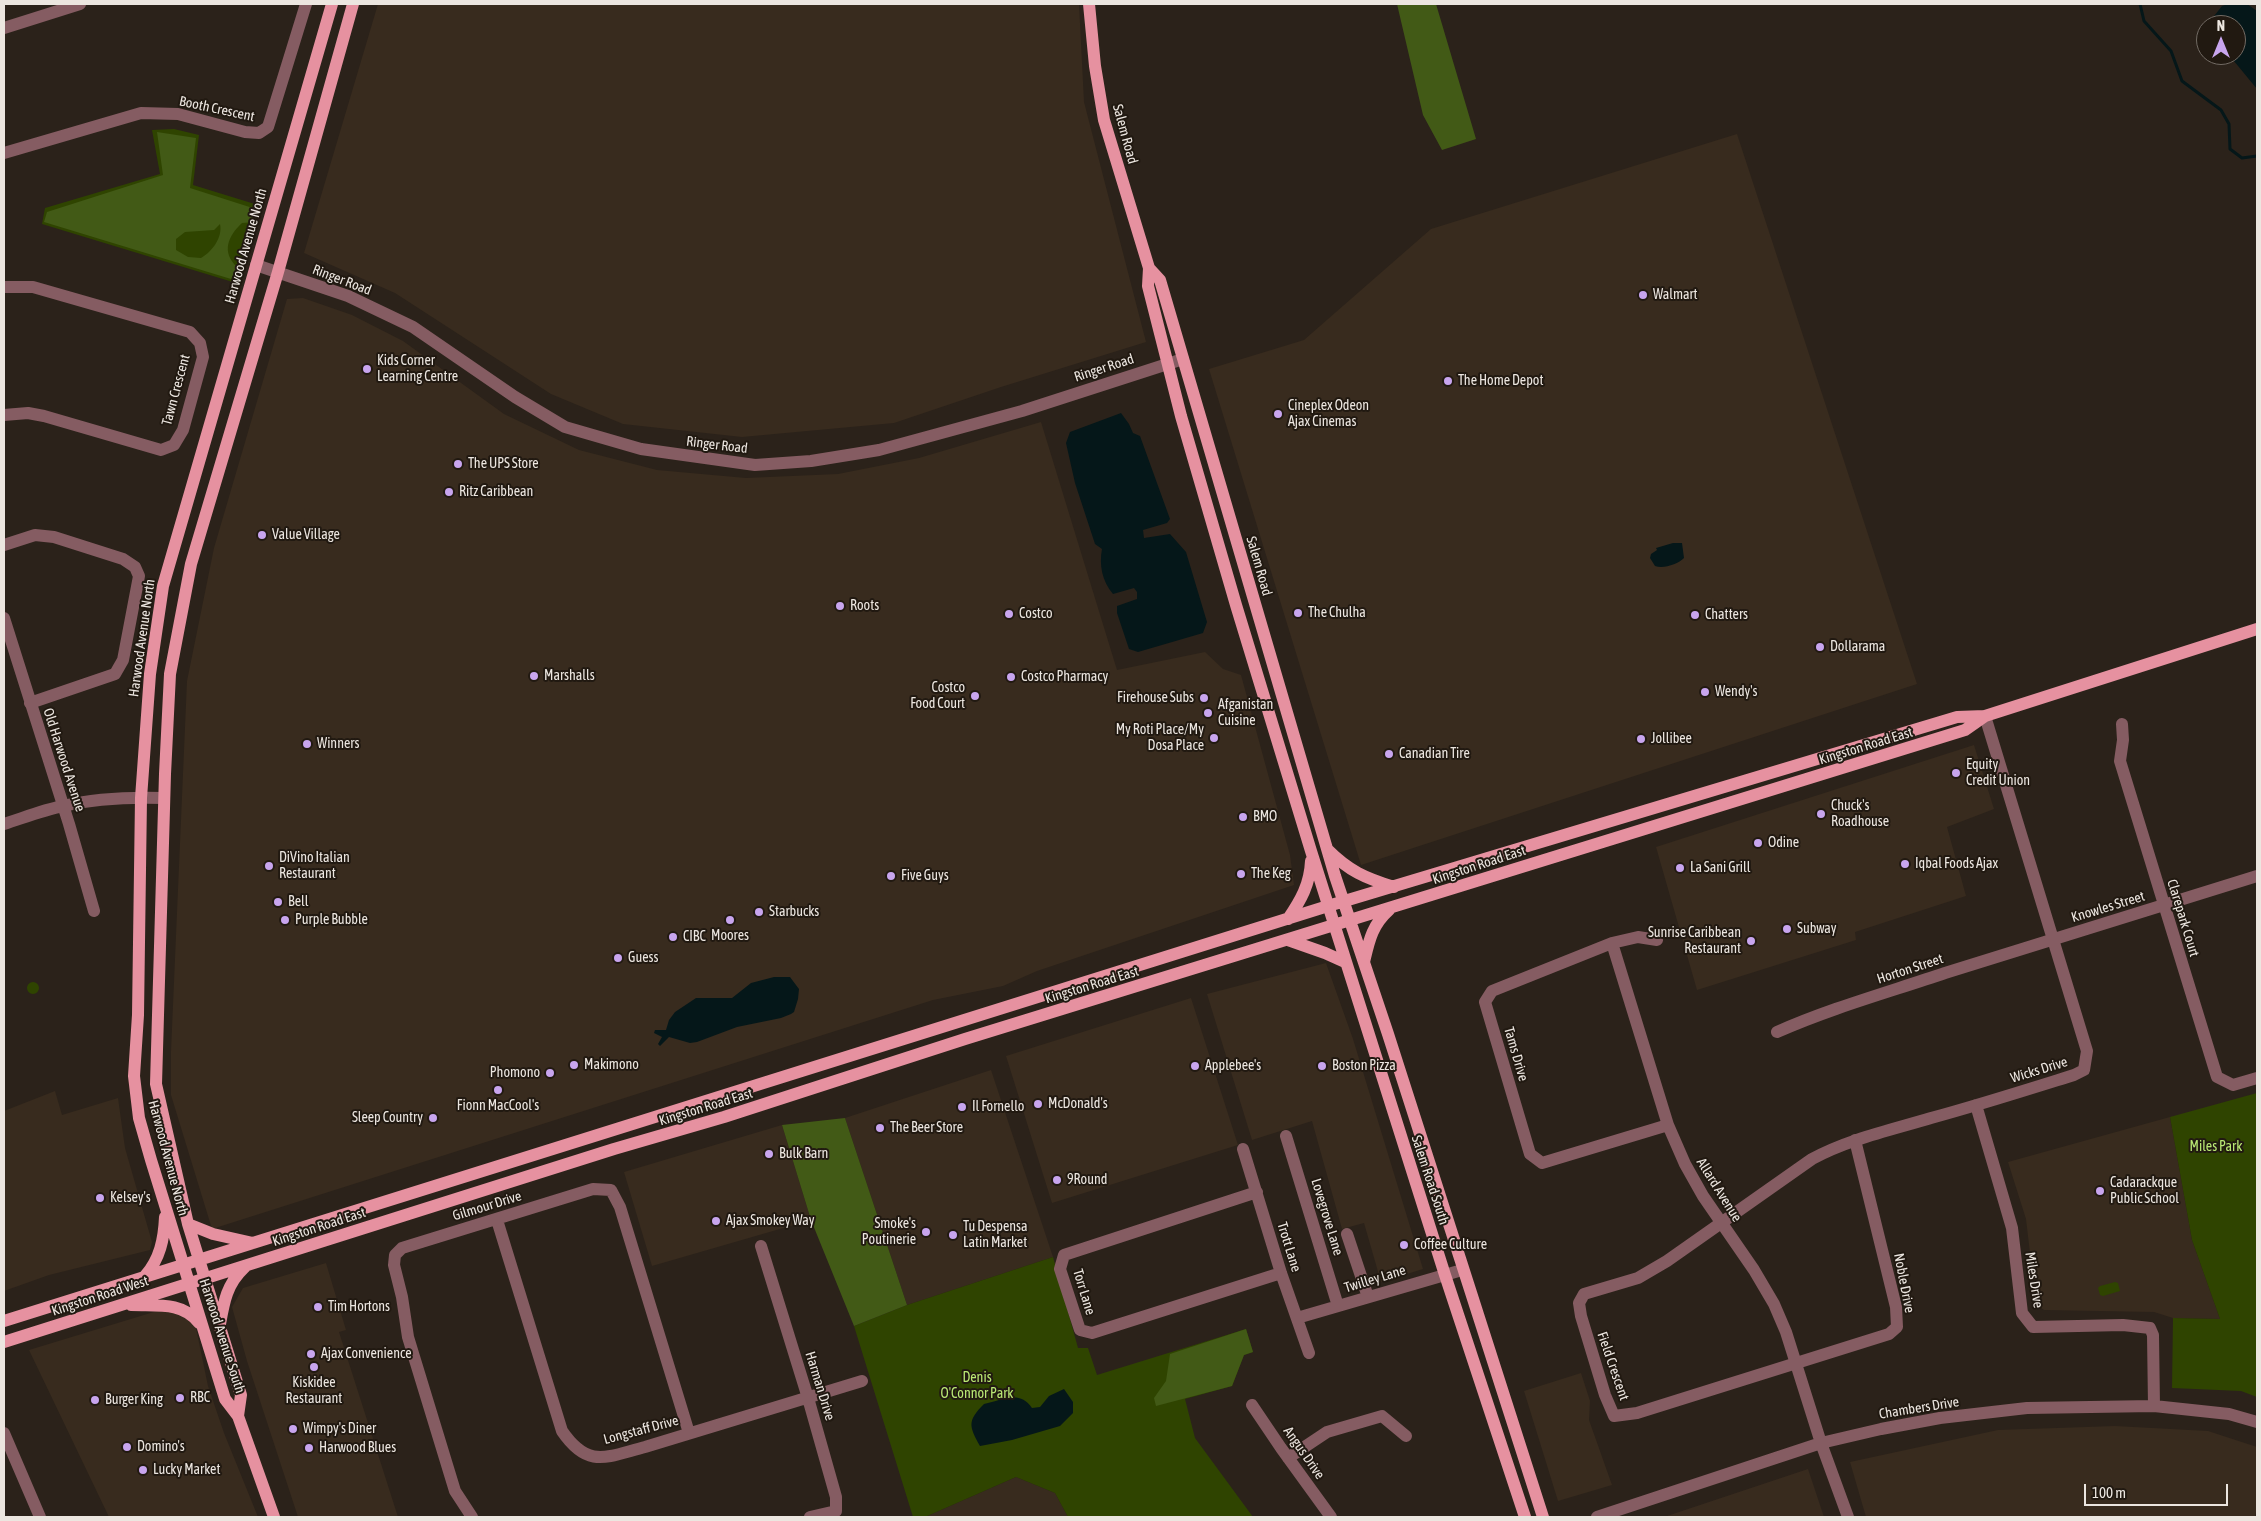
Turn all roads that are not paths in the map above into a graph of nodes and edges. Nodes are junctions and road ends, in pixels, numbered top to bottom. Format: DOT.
graph roads {
  1 [pos="80,4"];
  2 [pos="306,4"];
  3 [pos="332,4"];
  4 [pos="353,4"];
  5 [pos="1089,4"];
  6 [pos="4,28"];
  7 [pos="4,153"];
  8 [pos="256,265"];
  9 [pos="1149,268"];
  10 [pos="278,272"];
  11 [pos="4,287"];
  12 [pos="1183,359"];
  13 [pos="1168,363"];
  14 [pos="4,415"];
  15 [pos="4,545"];
  16 [pos="4,618"];
  17 [pos="2257,629"];
  18 [pos="30,703"];
  19 [pos="1984,716"];
  20 [pos="2122,724"];
  21 [pos="141,798"];
  22 [pos="164,798"];
  23 [pos="63,806"];
  24 [pos="4,824"];
  25 [pos="1327,848"];
  26 [pos="1311,851"];
  27 [pos="1335,876"];
  28 [pos="2257,876"];
  29 [pos="1394,887"];
  30 [pos="1344,902"];
  31 [pos="2163,905"];
  32 [pos="1328,906"];
  33 [pos="1390,909"];
  34 [pos="94,911"];
  35 [pos="1288,919"];
  36 [pos="1349,921"];
  37 [pos="1334,927"];
  38 [pos="2053,939"];
  39 [pos="1288,940"];
  40 [pos="1657,940"];
  41 [pos="1612,943"];
  42 [pos="1345,962"];
  43 [pos="1364,962"];
  44 [pos="1777,1032"];
  45 [pos="2257,1078"];
  46 [pos="1976,1105"];
  47 [pos="1668,1125"];
  48 [pos="1286,1136"];
  49 [pos="1855,1140"];
  50 [pos="1243,1149"];
  51 [pos="1257,1192"];
  52 [pos="165,1210"];
  53 [pos="497,1220"];
  54 [pos="1721,1222"];
  55 [pos="188,1224"];
  56 [pos="1347,1234"];
  57 [pos="253,1243"];
  58 [pos="761,1246"];
  59 [pos="199,1260"];
  60 [pos="183,1264"];
  61 [pos="246,1266"];
  62 [pos="1462,1270"];
  63 [pos="1281,1273"];
  64 [pos="1445,1275"];
  65 [pos="145,1276"];
  66 [pos="206,1278"];
  67 [pos="188,1283"];
  68 [pos="1368,1297"];
  69 [pos="123,1304"];
  70 [pos="1338,1306"];
  71 [pos="1297,1318"];
  72 [pos="4,1321"];
  73 [pos="201,1326"];
  74 [pos="220,1326"];
  75 [pos="4,1342"];
  76 [pos="1310,1352"];
  77 [pos="1796,1362"];
  78 [pos="862,1381"];
  79 [pos="808,1398"];
  80 [pos="1252,1405"];
  81 [pos="2154,1406"];
  82 [pos="238,1416"];
  83 [pos="2257,1422"];
  84 [pos="4,1433"];
  85 [pos="689,1433"];
  86 [pos="1406,1436"];
  87 [pos="1821,1443"];
  88 [pos="1288,1458"];
  89 [pos="40,1517"];
  90 [pos="274,1517"];
  91 [pos="472,1517"];
  92 [pos="810,1517"];
  93 [pos="1331,1517"];
  94 [pos="1525,1517"];
  95 [pos="1543,1517"];
  96 [pos="1597,1517"];
  97 [pos="1848,1517"];
  1 -- 6 [label="street"];
  2 -- 7 [label="street, Booth Crescent"];
  3 -- 8 [label="main road, Harwood Avenue North"];
  4 -- 10 [label="main road, Harwood Avenue North"];
  5 -- 9 [label="main road, Salem Road"];
  8 -- 10 [label="street, Ringer Road"];
  8 -- 21 [label="main road, Harwood Avenue North"];
  9 -- 12 [label="main road, Salem Road"];
  9 -- 13 [label="main road, Salem Road"];
  10 -- 13 [label="street, Ringer Road"];
  10 -- 22 [label="main road, Harwood Avenue North"];
  11 -- 14 [label="street, Tawn Crescent"];
  12 -- 13 [label="street, Ringer Road"];
  12 -- 25 [label="main road, Salem Road"];
  13 -- 26 [label="main road, Salem Road"];
  15 -- 18 [label="street"];
  16 -- 18 [label="street, Old Harwood Avenue"];
  17 -- 19 [label="main road, Kingston Road East"];
  18 -- 23 [label="street, Old Harwood Avenue"];
  19 -- 29 [label="main road, Kingston Road East"];
  19 -- 33 [label="main road, Kingston Road East"];
  19 -- 38 [label="street, Wicks Drive"];
  20 -- 31 [label="street, Clarepark Court"];
  21 -- 22 [label="street"];
  21 -- 23 [label="street"];
  21 -- 52 [label="main road, Harwood Avenue North"];
  22 -- 55 [label="main road, Harwood Avenue North"];
  23 -- 24 [label="street"];
  23 -- 34 [label="street, Old Harwood Avenue"];
  25 -- 27 [label="main road, Salem Road"];
  25 -- 29 [label="main road"];
  26 -- 32 [label="main road, Salem Road South"];
  26 -- 35 [label="main road"];
  27 -- 30 [label="main road, Salem Road South"];
  28 -- 31 [label="street, Knowles Street"];
  29 -- 30 [label="main road, Kingston Road East"];
  30 -- 32 [label="main road, Kingston Road East"];
  30 -- 36 [label="main road, Salem Road South"];
  31 -- 38 [label="street, Knowles Street"];
  31 -- 45 [label="street, Clarepark Court"];
  32 -- 35 [label="main road, Kingston Road East"];
  32 -- 37 [label="main road, Salem Road South"];
  33 -- 36 [label="main road, Kingston Road East"];
  33 -- 43 [label="main road"];
  35 -- 57 [label="main road, Kingston Road East"];
  36 -- 37 [label="main road, Kingston Road East"];
  36 -- 43 [label="main road, Salem Road South"];
  37 -- 39 [label="main road, Kingston Road East"];
  37 -- 42 [label="main road, Salem Road South"];
  38 -- 44 [label="street, Horton Street"];
  38 -- 46 [label="street, Wicks Drive"];
  39 -- 42 [label="main road"];
  39 -- 61 [label="main road, Kingston Road East"];
  40 -- 41 [label="street, Tams Drive"];
  41 -- 47 [label="street, Allard Avenue"];
  41 -- 47 [label="street, Tams Drive"];
  42 -- 64 [label="main road, Salem Road South"];
  43 -- 62 [label="main road, Salem Road South"];
  46 -- 49 [label="street, Wicks Drive"];
  46 -- 81 [label="street, Miles Drive"];
  47 -- 54 [label="street, Allard Avenue"];
  48 -- 70 [label="street, Lovegrove Lane"];
  49 -- 54 [label="street, Wicks Drive"];
  49 -- 77 [label="street, Noble Drive"];
  50 -- 51 [label="street, Trott Lane"];
  51 -- 63 [label="street, Trott Lane"];
  51 -- 63 [label="street, Torr Lane"];
  52 -- 60 [label="main road, Harwood Avenue North"];
  52 -- 65 [label="main road"];
  53 -- 85 [label="street, Longstaff Drive"];
  53 -- 85 [label="street, Gilmour Drive"];
  53 -- 91 [label="street, Gilmour Drive"];
  54 -- 77 [label="street, Allard Avenue"];
  54 -- 77 [label="street, Field Crescent"];
  55 -- 57 [label="main road"];
  55 -- 59 [label="main road, Harwood Avenue North"];
  56 -- 68 [label="street"];
  57 -- 59 [label="main road, Kingston Road East"];
  58 -- 79 [label="street, Harman Drive"];
  59 -- 60 [label="main road, Kingston Road West"];
  59 -- 66 [label="main road"];
  60 -- 65 [label="main road, Kingston Road West"];
  60 -- 67 [label="main road, Harwood Avenue South"];
  61 -- 66 [label="main road, Kingston Road East"];
  61 -- 74 [label="main road"];
  62 -- 64 [label="street, Twilley Lane"];
  62 -- 95 [label="main road, Salem Road South"];
  63 -- 71 [label="street, Trott Lane"];
  64 -- 68 [label="street, Twilley Lane"];
  64 -- 94 [label="main road, Salem Road South"];
  65 -- 72 [label="main road, Kingston Road West"];
  66 -- 67 [label="main road, Kingston Road West"];
  66 -- 74 [label="main road, Harwood Avenue South"];
  67 -- 69 [label="main road, Kingston Road West"];
  67 -- 73 [label="main road, Harwood Avenue South"];
  68 -- 70 [label="street, Twilley Lane"];
  69 -- 73 [label="main road"];
  69 -- 75 [label="main road, Kingston Road West"];
  70 -- 71 [label="street, Twilley Lane"];
  71 -- 76 [label="street, Trott Lane"];
  73 -- 82 [label="main road, Harwood Avenue South"];
  74 -- 82 [label="main road, Harwood Avenue South"];
  77 -- 87 [label="street, Allard Avenue"];
  78 -- 79 [label="street, Longstaff Drive"];
  79 -- 85 [label="street, Longstaff Drive"];
  79 -- 92 [label="street, Harman Drive"];
  80 -- 88 [label="street, Angus Drive"];
  81 -- 83 [label="street, Chambers Drive"];
  81 -- 87 [label="street, Chambers Drive"];
  82 -- 90 [label="main road, Harwood Avenue South"];
  84 -- 89 [label="street"];
  86 -- 88 [label="street"];
  87 -- 96 [label="street, Chambers Drive"];
  87 -- 97 [label="street, Allard Avenue"];
  88 -- 93 [label="street, Angus Drive"];
}
